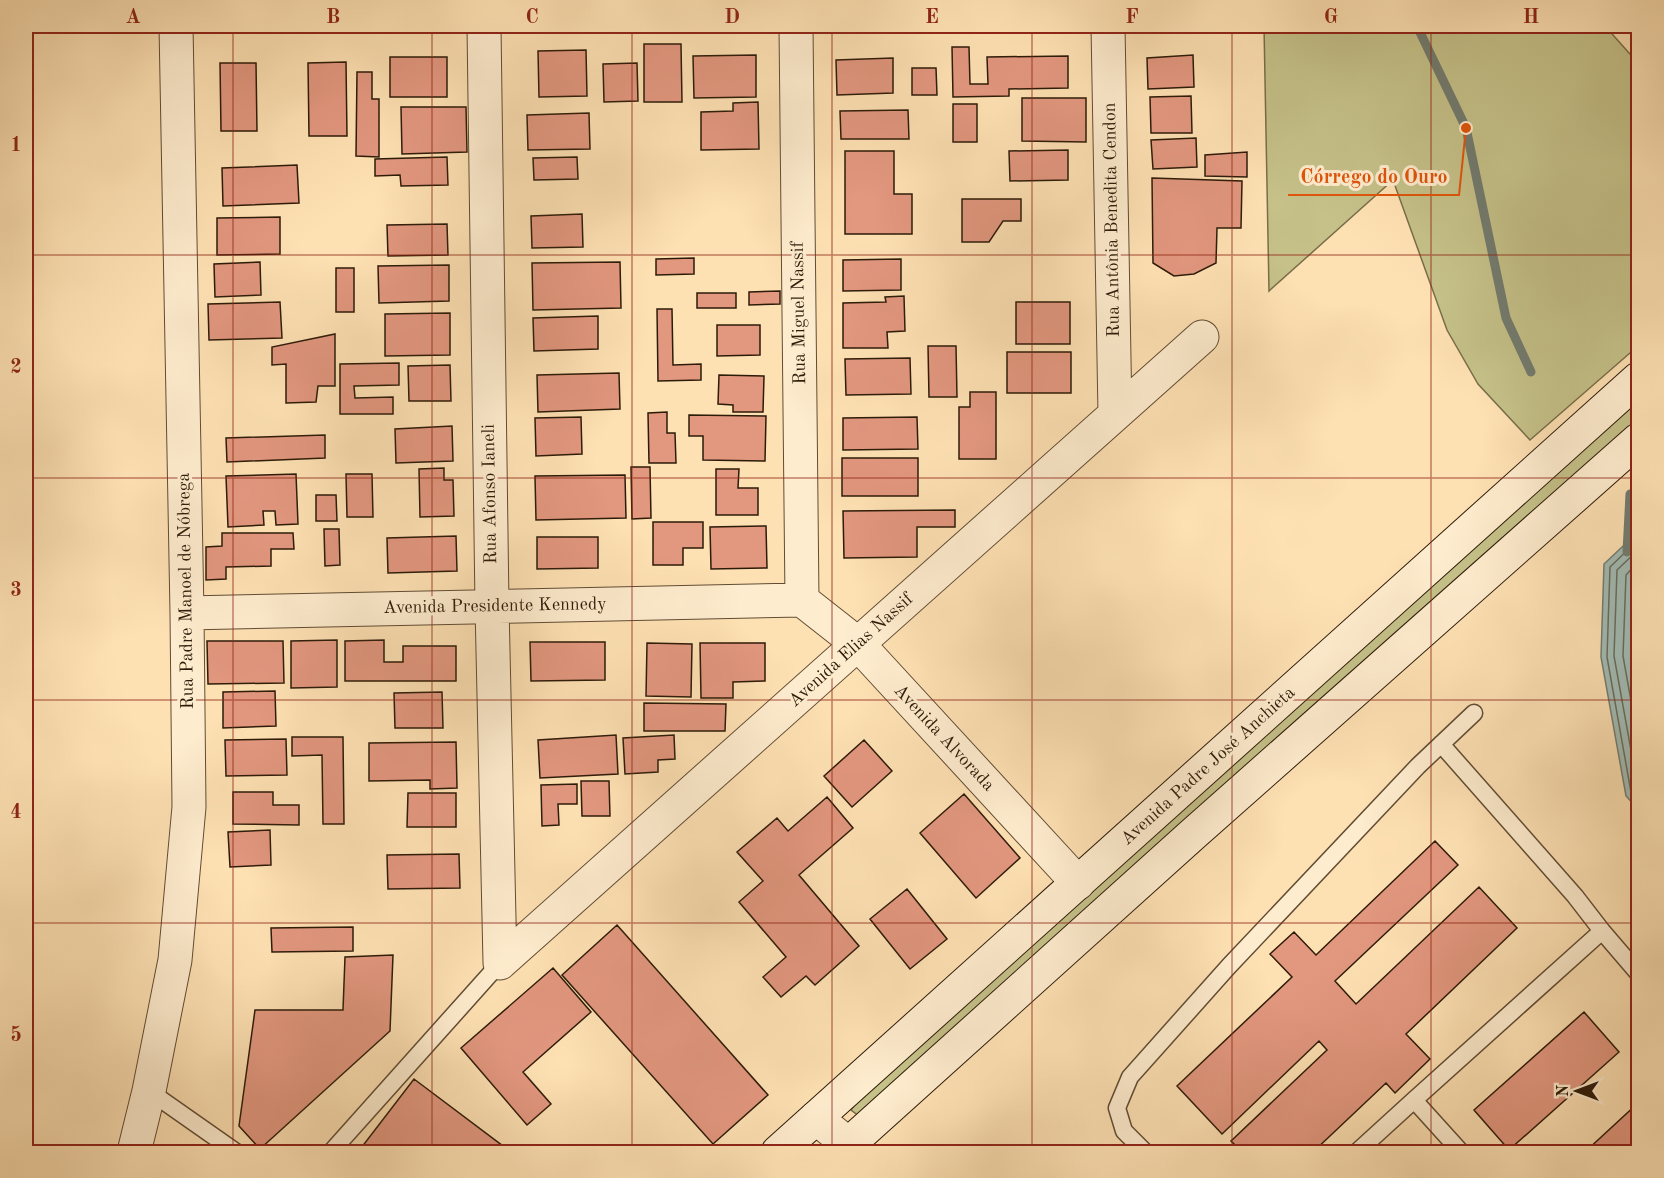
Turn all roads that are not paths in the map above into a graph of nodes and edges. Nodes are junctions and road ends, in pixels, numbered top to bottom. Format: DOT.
graph roads {
  1 [pos="176,26"];
  2 [pos="484,26"];
  3 [pos="796,26"];
  4 [pos="1108,26"];
  5 [pos="1202,337"];
  6 [pos="1638,379"];
  7 [pos="1115,414"];
  8 [pos="1638,440"];
  9 [pos="802,600"];
  10 [pos="492,606"];
  11 [pos="187,613"];
  12 [pos="858,644"];
  13 [pos="1474,713"];
  14 [pos="1441,744"];
  15 [pos="1078,883"];
  16 [pos="1602,931"];
  17 [pos="500,963"];
  18 [pos="1638,973"];
  19 [pos="149,1091"];
  20 [pos="1414,1100"];
  21 [pos="816,1118"];
  22 [pos="849,1150"];
  23 [pos="134,1152"];
  24 [pos="236,1152"];
  25 [pos="331,1152"];
  26 [pos="778,1152"];
  27 [pos="1145,1152"];
  28 [pos="1357,1152"];
  29 [pos="1461,1152"];
  1 -- 11 [label="street, Rua Padre Manoel de Nóbrega"];
  2 -- 10 [label="street, Rua Afonso Ianeli"];
  3 -- 9 [label="street, Rua Miguel Nassif"];
  4 -- 7 [label="street, Rua Antônia Benedita Cendon"];
  5 -- 7 [label="street, Avenida Elias Nassif"];
  6 -- 15 [label="street, Avenida Padre José Anchieta"];
  7 -- 12 [label="street, Avenida Elias Nassif"];
  8 -- 22 [label="street"];
  9 -- 10 [label="street, Avenida Presidente Kennedy"];
  9 -- 12 [label="street, Avenida Alvorada"];
  10 -- 11 [label="street, Avenida Presidente Kennedy"];
  10 -- 17 [label="street, Rua Afonso Ianeli"];
  11 -- 19 [label="street, Rua Padre Manoel de Nóbrega"];
  12 -- 15 [label="street, Avenida Alvorada"];
  12 -- 17 [label="street, Avenida Elias Nassif"];
  13 -- 14 [label="lane"];
  14 -- 16 [label="lane"];
  14 -- 27 [label="lane"];
  15 -- 21 [label="street, Avenida Padre José Anchieta"];
  16 -- 18 [label="lane"];
  16 -- 20 [label="lane"];
  17 -- 25 [label="lane"];
  19 -- 23 [label="street, Rua Padre Manoel de Nóbrega"];
  19 -- 24 [label="lane"];
  20 -- 28 [label="lane"];
  20 -- 29 [label="lane"];
  21 -- 22 [label="street"];
  21 -- 26 [label="street, Avenida Padre José Anchieta"];
}
